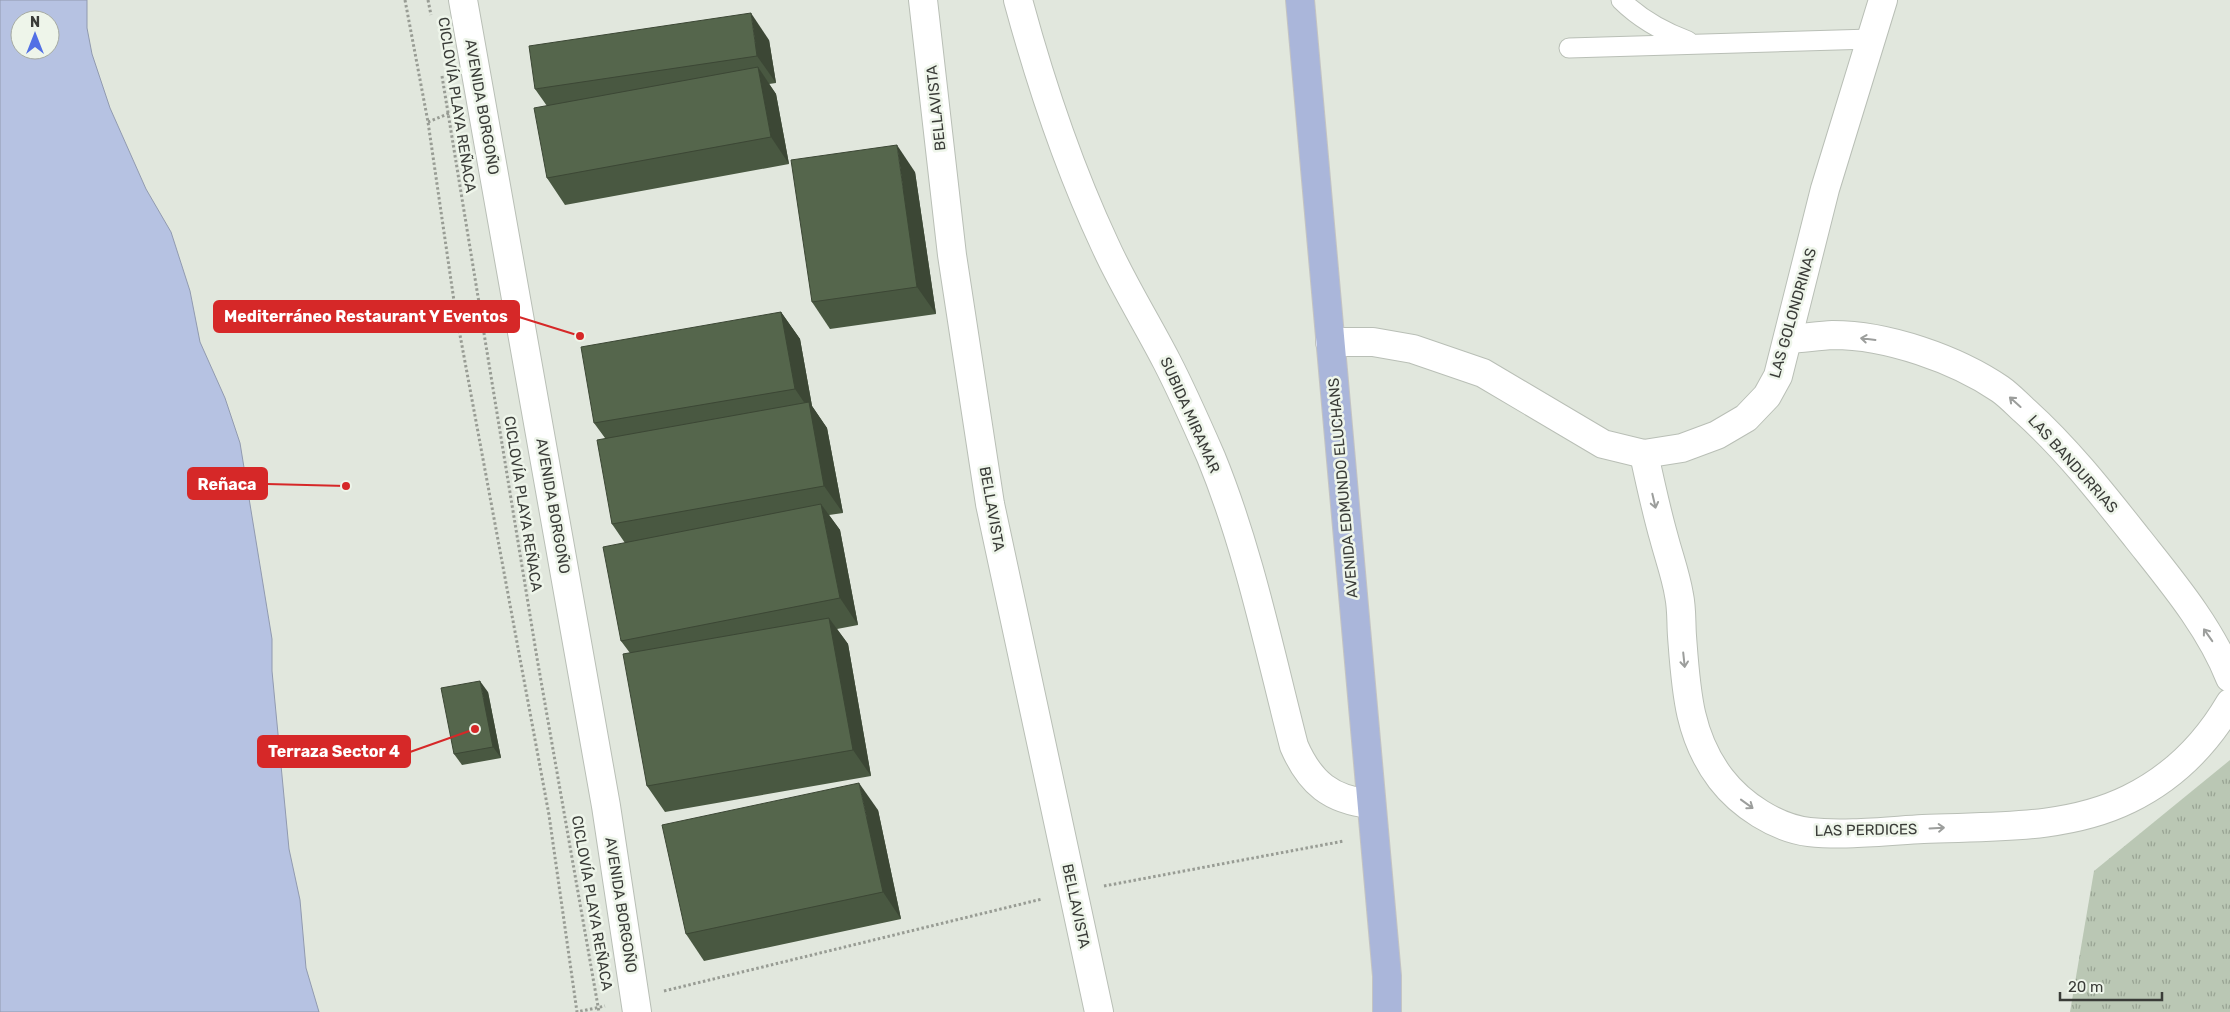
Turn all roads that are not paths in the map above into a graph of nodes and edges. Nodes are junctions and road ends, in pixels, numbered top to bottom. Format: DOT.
graph roads {
  1 [pos="463,0"];
  2 [pos="923,0"];
  3 [pos="1018,0"];
  4 [pos="1300,0"];
  5 [pos="1621,0"];
  6 [pos="1883,0"];
  7 [pos="1871,38"];
  8 [pos="1697,44"];
  9 [pos="1569,48"];
  10 [pos="1788,339"];
  11 [pos="1330,342"];
  12 [pos="1644,454"];
  13 [pos="2230,678"];
  14 [pos="2230,703"];
  15 [pos="1371,804"];
  16 [pos="1388,976"];
  17 [pos="636,1005"];
  18 [pos="1099,1012"];
  19 [pos="1388,1012"];
  20 [pos="1395,1012"];
  1 -- 17 [label="street, AVENIDA BORGOÑO"];
  2 -- 18 [label="street, BELLAVISTA"];
  3 -- 15 [label="street, SUBIDA MIRAMAR"];
  4 -- 11 [label="main road, AVENIDA EDMUNDO ELUCHANS"];
  5 -- 8 [label="lane"];
  6 -- 7 [label="street, LAS GOLONDRINAS"];
  7 -- 8 [label="lane"];
  7 -- 10 [label="street, LAS GOLONDRINAS"];
  8 -- 9 [label="lane"];
  10 -- 12 [label="street, LAS GOLONDRINAS"];
  13 -- 10 [label="street, LAS BANDURRIAS, one-way"];
  11 -- 12 [label="street, LAS GOLONDRINAS"];
  11 -- 15 [label="main road, AVENIDA EDMUNDO ELUCHANS"];
  12 -- 14 [label="street, LAS PERDICES, one-way"];
  15 -- 16 [label="main road, AVENIDA EDMUNDO ELUCHANS"];
  16 -- 19 [label="main road, AVENIDA EDMUNDO ELUCHANS"];
  16 -- 20 [label="main road, AVENIDA EDMUNDO ELUCHANS"];
}
